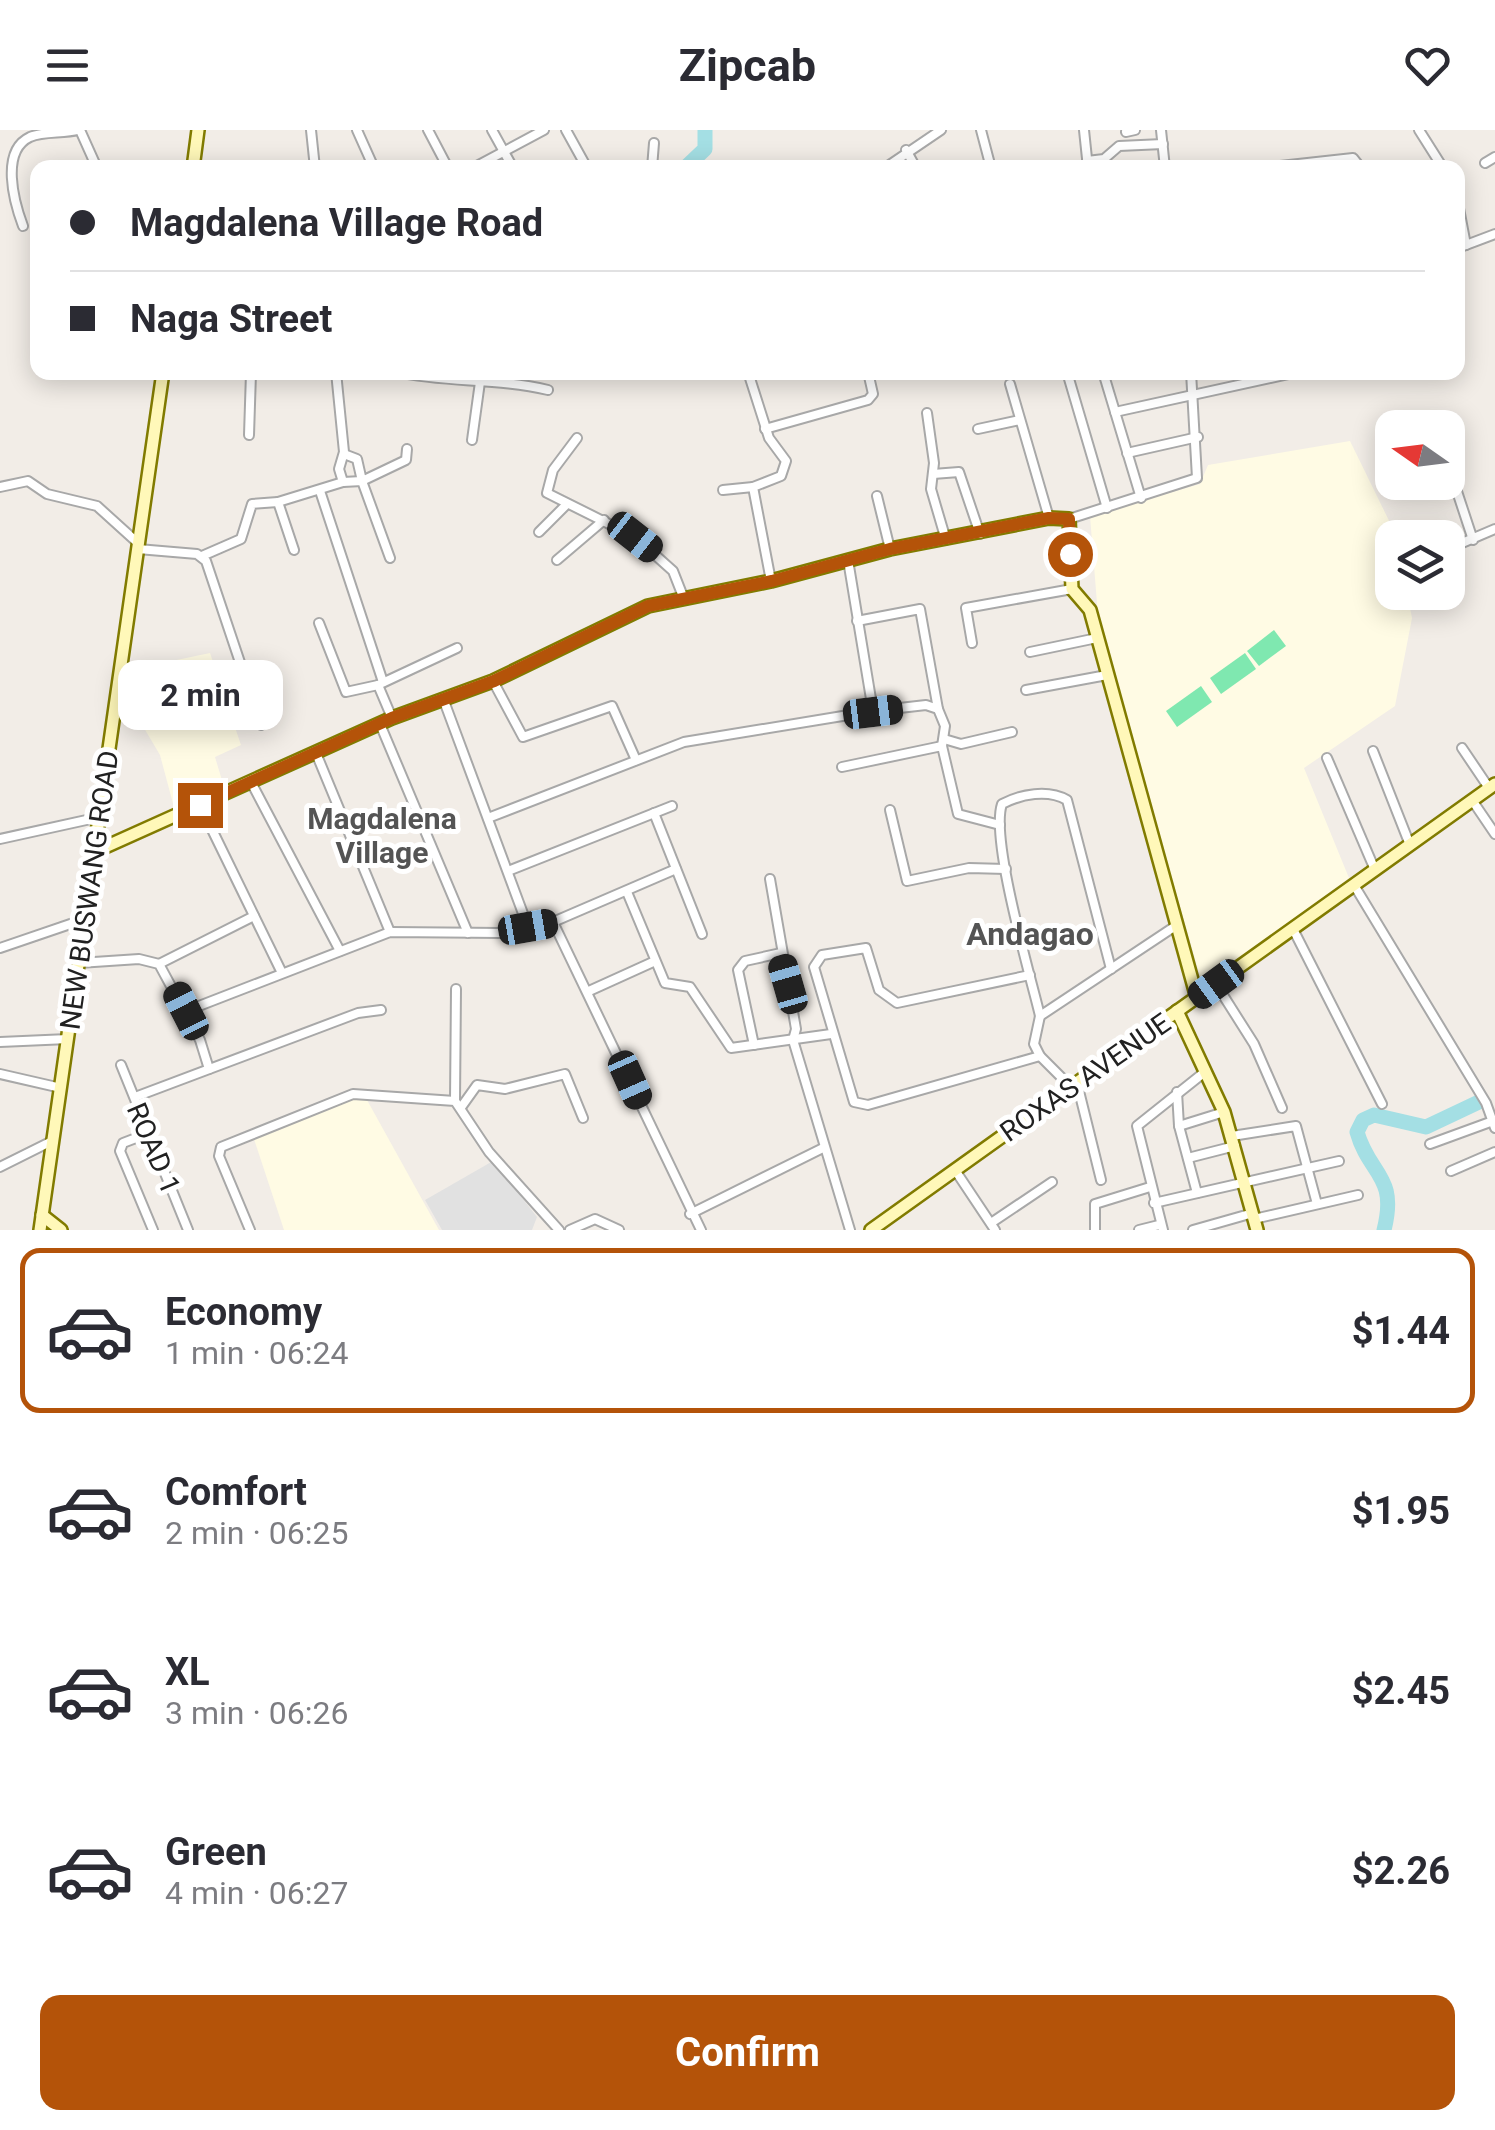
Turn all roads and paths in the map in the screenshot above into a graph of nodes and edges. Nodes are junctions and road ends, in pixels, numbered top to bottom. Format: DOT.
graph roads {
  1 [pos="79,130"];
  2 [pos="198,130"];
  3 [pos="311,130"];
  4 [pos="358,130"];
  5 [pos="428,130"];
  6 [pos="492,130"];
  7 [pos="544,130"];
  8 [pos="566,130"];
  9 [pos="941,130"];
  10 [pos="981,130"];
  11 [pos="1084,130"];
  12 [pos="1161,130"];
  13 [pos="1419,130"];
  14 [pos="654,143"];
  15 [pos="1163,144"];
  16 [pos="906,150"];
  17 [pos="504,151"];
  18 [pos="1495,157"];
  19 [pos="93,160"];
  20 [pos="193,160"];
  21 [pos="314,160"];
  22 [pos="371,160"];
  23 [pos="444,160"];
  24 [pos="488,160"];
  25 [pos="509,160"];
  26 [pos="583,160"];
  27 [pos="653,160"];
  28 [pos="894,160"];
  29 [pos="912,160"];
  30 [pos="988,160"];
  31 [pos="1088,160"];
  32 [pos="1099,160"];
  33 [pos="1164,160"];
  34 [pos="1438,160"];
  35 [pos="1485,162"];
  36 [pos="23,226"];
  37 [pos="1495,234"];
  38 [pos="1465,246"];
  39 [pos="165,380"];
  40 [pos="254,380"];
  41 [pos="337,380"];
  42 [pos="432,380"];
  43 [pos="751,380"];
  44 [pos="870,380"];
  45 [pos="1069,380"];
  46 [pos="1106,380"];
  47 [pos="1192,380"];
  48 [pos="1266,380"];
  49 [pos="480,382"];
  50 [pos="1010,384"];
  51 [pos="548,390"];
  52 [pos="1195,398"];
  53 [pos="1116,412"];
  54 [pos="927,413"];
  55 [pos="1020,420"];
  56 [pos="766,429"];
  57 [pos="978,429"];
  58 [pos="249,436"];
  59 [pos="1198,437"];
  60 [pos="577,438"];
  61 [pos="472,440"];
  62 [pos="407,449"];
  63 [pos="344,454"];
  64 [pos="1127,454"];
  65 [pos="933,474"];
  66 [pos="362,481"];
  67 [pos="343,482"];
  68 [pos="0,487"];
  69 [pos="753,487"];
  70 [pos="723,490"];
  71 [pos="320,491"];
  72 [pos="877,496"];
  73 [pos="1141,498"];
  74 [pos="1460,500"];
  75 [pos="278,502"];
  76 [pos="566,505"];
  77 [pos="1107,508"];
  78 [pos="1049,518"];
  79 [pos="1069,519"];
  80 [pos="604,520"];
  81 [pos="1495,529"];
  82 [pos="540,532"];
  83 [pos="980,534"];
  84 [pos="946,540"];
  85 [pos="1473,540"];
  86 [pos="1465,543"];
  87 [pos="138,546"];
  88 [pos="890,549"];
  89 [pos="294,550"];
  90 [pos="202,556"];
  91 [pos="390,558"];
  92 [pos="557,560"];
  93 [pos="848,560"];
  94 [pos="772,581"];
  95 [pos="1072,589"];
  96 [pos="684,599"];
  97 [pos="858,621"];
  98 [pos="319,624"];
  99 [pos="1097,638"];
  100 [pos="972,643"];
  101 [pos="457,648"];
  102 [pos="1030,652"];
  103 [pos="1108,674"];
  104 [pos="494,681"];
  105 [pos="380,683"];
  106 [pos="1026,690"];
  107 [pos="444,701"];
  108 [pos="938,709"];
  109 [pos="873,712"];
  110 [pos="386,721"];
  111 [pos="261,725"];
  112 [pos="1012,732"];
  113 [pos="943,742"];
  114 [pos="1462,748"];
  115 [pos="1374,751"];
  116 [pos="316,753"];
  117 [pos="1328,758"];
  118 [pos="636,760"];
  119 [pos="842,767"];
  120 [pos="251,782"];
  121 [pos="1492,786"];
  122 [pos="1472,800"];
  123 [pos="200,805"];
  124 [pos="672,806"];
  125 [pos="890,810"];
  126 [pos="654,814"];
  127 [pos="100,817"];
  128 [pos="488,818"];
  129 [pos="1000,825"];
  130 [pos="1495,834"];
  131 [pos="0,839"];
  132 [pos="1410,845"];
  133 [pos="94,852"];
  134 [pos="1006,868"];
  135 [pos="676,870"];
  136 [pos="1375,870"];
  137 [pos="508,871"];
  138 [pos="770,879"];
  139 [pos="1354,885"];
  140 [pos="627,892"];
  141 [pos="254,916"];
  142 [pos="85,919"];
  143 [pos="552,922"];
  144 [pos="1176,926"];
  145 [pos="528,927"];
  146 [pos="1294,928"];
  147 [pos="390,932"];
  148 [pos="468,933"];
  149 [pos="702,934"];
  150 [pos="0,948"];
  151 [pos="340,951"];
  152 [pos="781,954"];
  153 [pos="653,962"];
  154 [pos="78,964"];
  155 [pos="158,964"];
  156 [pos="1111,969"];
  157 [pos="282,974"];
  158 [pos="1030,975"];
  159 [pos="1216,984"];
  160 [pos="456,989"];
  161 [pos="589,991"];
  162 [pos="1196,998"];
  163 [pos="380,1010"];
  164 [pos="186,1011"];
  165 [pos="1178,1012"];
  166 [pos="1040,1016"];
  167 [pos="830,1034"];
  168 [pos="68,1039"];
  169 [pos="793,1040"];
  170 [pos="0,1042"];
  171 [pos="754,1046"];
  172 [pos="1040,1056"];
  173 [pos="121,1065"];
  174 [pos="209,1069"];
  175 [pos="1206,1070"];
  176 [pos="0,1074"];
  177 [pos="1074,1085"];
  178 [pos="60,1088"];
  179 [pos="1176,1092"];
  180 [pos="135,1097"];
  181 [pos="459,1104"];
  182 [pos="1382,1104"];
  183 [pos="1282,1108"];
  184 [pos="1224,1112"];
  185 [pos="583,1118"];
  186 [pos="1494,1124"];
  187 [pos="1180,1126"];
  188 [pos="149,1133"];
  189 [pos="52,1141"];
  190 [pos="1233,1141"];
  191 [pos="1430,1144"];
  192 [pos="823,1148"];
  193 [pos="1495,1152"];
  194 [pos="1188,1158"];
  195 [pos="1339,1161"];
  196 [pos="0,1167"];
  197 [pos="1307,1168"];
  198 [pos="955,1170"];
  199 [pos="1450,1171"];
  200 [pos="1101,1180"];
  201 [pos="1052,1182"];
  202 [pos="1246,1182"];
  203 [pos="1150,1187"];
  204 [pos="1198,1193"];
  205 [pos="1358,1194"];
  206 [pos="1154,1203"];
  207 [pos="1317,1204"];
  208 [pos="690,1214"];
  209 [pos="42,1216"];
  210 [pos="1255,1221"];
  211 [pos="993,1226"];
  212 [pos="879,1227"];
  213 [pos="1161,1228"];
  214 [pos="40,1230"];
  215 [pos="60,1230"];
  216 [pos="152,1230"];
  217 [pos="188,1230"];
  218 [pos="250,1230"];
  219 [pos="559,1230"];
  220 [pos="570,1230"];
  221 [pos="620,1230"];
  222 [pos="701,1230"];
  223 [pos="850,1230"];
  224 [pos="1096,1230"];
  225 [pos="1139,1230"];
  226 [pos="1194,1230"];
  1 -- 19 [label="street"];
  1 -- 36 [label="street"];
  2 -- 20 [label="street"];
  3 -- 21 [label="street"];
  4 -- 22 [label="street"];
  5 -- 23 [label="street"];
  6 -- 17 [label="street"];
  7 -- 17 [label="street"];
  8 -- 26 [label="street"];
  9 -- 16 [label="street"];
  10 -- 30 [label="street"];
  11 -- 31 [label="street"];
  12 -- 15 [label="street"];
  13 -- 34 [label="street"];
  14 -- 27 [label="street"];
  15 -- 32 [label="street"];
  15 -- 33 [label="street"];
  16 -- 28 [label="street"];
  16 -- 29 [label="street"];
  17 -- 24 [label="street"];
  17 -- 25 [label="street"];
  18 -- 35 [label="street"];
  37 -- 38 [label="street"];
  39 -- 87 [label="street, NEW BUSWANG ROAD"];
  40 -- 58 [label="street"];
  41 -- 63 [label="street"];
  42 -- 49 [label="street"];
  43 -- 56 [label="street"];
  44 -- 56 [label="street"];
  45 -- 77 [label="street"];
  46 -- 53 [label="street"];
  47 -- 52 [label="street"];
  48 -- 52 [label="street"];
  49 -- 51 [label="street"];
  49 -- 61 [label="street"];
  50 -- 55 [label="street"];
  52 -- 53 [label="street"];
  52 -- 59 [label="street"];
  53 -- 64 [label="street"];
  54 -- 65 [label="street"];
  55 -- 57 [label="street"];
  55 -- 78 [label="street"];
  56 -- 69 [label="street"];
  59 -- 64 [label="street"];
  59 -- 73 [label="street"];
  60 -- 76 [label="street"];
  62 -- 66 [label="street"];
  63 -- 66 [label="street"];
  63 -- 67 [label="street"];
  64 -- 73 [label="street"];
  65 -- 83 [label="street"];
  65 -- 84 [label="street"];
  66 -- 67 [label="street"];
  66 -- 91 [label="street"];
  67 -- 71 [label="street"];
  68 -- 87 [label="street"];
  69 -- 70 [label="street"];
  69 -- 94 [label="street"];
  71 -- 75 [label="street"];
  71 -- 105 [label="street"];
  72 -- 88 [label="street"];
  73 -- 77 [label="street"];
  74 -- 85 [label="street"];
  75 -- 89 [label="street"];
  75 -- 90 [label="street"];
  76 -- 80 [label="street"];
  76 -- 82 [label="street"];
  77 -- 79 [label="street"];
  78 -- 79 [label="street"];
  78 -- 83 [label="street"];
  79 -- 95 [label="street"];
  80 -- 92 [label="street"];
  80 -- 96 [label="street"];
  81 -- 85 [label="street"];
  83 -- 84 [label="street"];
  84 -- 88 [label="street"];
  85 -- 86 [label="street"];
  87 -- 90 [label="street"];
  87 -- 127 [label="street, NEW BUSWANG ROAD"];
  88 -- 93 [label="street"];
  90 -- 111 [label="street"];
  93 -- 94 [label="street"];
  93 -- 97 [label="street"];
  94 -- 96 [label="street"];
  95 -- 99 [label="street"];
  95 -- 100 [label="street"];
  96 -- 104 [label="street"];
  97 -- 108 [label="street"];
  97 -- 109 [label="street"];
  98 -- 105 [label="street"];
  99 -- 102 [label="street"];
  99 -- 103 [label="street"];
  101 -- 105 [label="street"];
  103 -- 106 [label="street"];
  103 -- 144 [label="street"];
  104 -- 107 [label="street"];
  104 -- 118 [label="street"];
  105 -- 110 [label="street"];
  107 -- 110 [label="street"];
  107 -- 128 [label="street"];
  108 -- 109 [label="street"];
  108 -- 113 [label="street"];
  109 -- 118 [label="street"];
  110 -- 116 [label="street"];
  110 -- 148 [label="street"];
  112 -- 113 [label="street"];
  113 -- 119 [label="street"];
  113 -- 129 [label="street"];
  114 -- 121 [label="street"];
  115 -- 132 [label="street"];
  116 -- 120 [label="street"];
  116 -- 147 [label="street"];
  117 -- 136 [label="street"];
  118 -- 128 [label="street"];
  120 -- 123 [label="street"];
  120 -- 151 [label="street"];
  121 -- 122 [label="street, ROXAS AVENUE"];
  122 -- 130 [label="street"];
  122 -- 132 [label="street, ROXAS AVENUE"];
  123 -- 133 [label="street"];
  123 -- 141 [label="street"];
  124 -- 126 [label="street"];
  125 -- 134 [label="street"];
  126 -- 135 [label="street"];
  126 -- 137 [label="street"];
  127 -- 131 [label="street"];
  127 -- 133 [label="street, NEW BUSWANG ROAD"];
  128 -- 137 [label="street"];
  129 -- 134 [label="street"];
  129 -- 156 [label="street"];
  132 -- 136 [label="street, ROXAS AVENUE"];
  133 -- 142 [label="street, NEW BUSWANG ROAD"];
  134 -- 158 [label="street"];
  135 -- 140 [label="street"];
  135 -- 149 [label="street"];
  136 -- 139 [label="street, ROXAS AVENUE"];
  137 -- 145 [label="street"];
  138 -- 152 [label="street"];
  139 -- 146 [label="street, ROXAS AVENUE"];
  139 -- 186 [label="street"];
  140 -- 143 [label="street"];
  140 -- 153 [label="street"];
  141 -- 155 [label="street"];
  141 -- 157 [label="street"];
  142 -- 150 [label="street"];
  142 -- 154 [label="street, NEW BUSWANG ROAD"];
  143 -- 145 [label="street"];
  143 -- 161 [label="street"];
  144 -- 156 [label="street"];
  144 -- 162 [label="street"];
  145 -- 148 [label="street"];
  146 -- 159 [label="street, ROXAS AVENUE"];
  146 -- 182 [label="street"];
  147 -- 148 [label="street"];
  147 -- 151 [label="street"];
  151 -- 157 [label="street"];
  152 -- 169 [label="street"];
  152 -- 171 [label="street"];
  153 -- 161 [label="street"];
  153 -- 171 [label="street"];
  154 -- 155 [label="street"];
  154 -- 168 [label="street, NEW BUSWANG ROAD"];
  155 -- 164 [label="street"];
  156 -- 166 [label="street"];
  157 -- 164 [label="street"];
  158 -- 166 [label="street"];
  158 -- 167 [label="street"];
  159 -- 162 [label="street, ROXAS AVENUE"];
  159 -- 183 [label="street"];
  160 -- 181 [label="street"];
  161 -- 208 [label="street"];
  162 -- 165 [label="street, ROXAS AVENUE"];
  163 -- 174 [label="street"];
  164 -- 174 [label="street"];
  165 -- 175 [label="street"];
  165 -- 177 [label="street, ROXAS AVENUE"];
  166 -- 172 [label="street"];
  167 -- 169 [label="street"];
  167 -- 172 [label="street"];
  168 -- 170 [label="street"];
  168 -- 178 [label="street, NEW BUSWANG ROAD"];
  169 -- 171 [label="street"];
  169 -- 192 [label="street"];
  172 -- 177 [label="street"];
  173 -- 180 [label="street, ROAD 1"];
  174 -- 180 [label="street"];
  175 -- 179 [label="street"];
  175 -- 184 [label="street"];
  176 -- 178 [label="street"];
  177 -- 198 [label="street, ROXAS AVENUE"];
  177 -- 200 [label="street"];
  178 -- 189 [label="street, NEW BUSWANG ROAD"];
  179 -- 187 [label="street"];
  179 -- 203 [label="street"];
  180 -- 188 [label="street, ROAD 1"];
  181 -- 185 [label="street"];
  181 -- 218 [label="street"];
  181 -- 219 [label="street"];
  184 -- 187 [label="street"];
  184 -- 190 [label="street"];
  186 -- 191 [label="street"];
  187 -- 194 [label="street"];
  188 -- 216 [label="street"];
  188 -- 217 [label="street, ROAD 1"];
  189 -- 196 [label="street"];
  189 -- 209 [label="street, NEW BUSWANG ROAD"];
  190 -- 194 [label="street"];
  190 -- 197 [label="street"];
  190 -- 202 [label="street"];
  192 -- 208 [label="street"];
  192 -- 223 [label="street"];
  193 -- 199 [label="street"];
  194 -- 204 [label="street"];
  195 -- 197 [label="street"];
  197 -- 202 [label="street"];
  197 -- 207 [label="street"];
  198 -- 211 [label="street"];
  198 -- 212 [label="street, ROXAS AVENUE"];
  201 -- 211 [label="street"];
  202 -- 204 [label="street"];
  202 -- 210 [label="street"];
  203 -- 206 [label="street"];
  203 -- 224 [label="street"];
  204 -- 206 [label="street"];
  205 -- 207 [label="street"];
  206 -- 213 [label="street"];
  207 -- 210 [label="street"];
  208 -- 222 [label="street"];
  209 -- 214 [label="street, NEW BUSWANG ROAD"];
  209 -- 215 [label="street"];
  210 -- 226 [label="street"];
  213 -- 225 [label="street"];
  220 -- 221 [label="street"];
}
